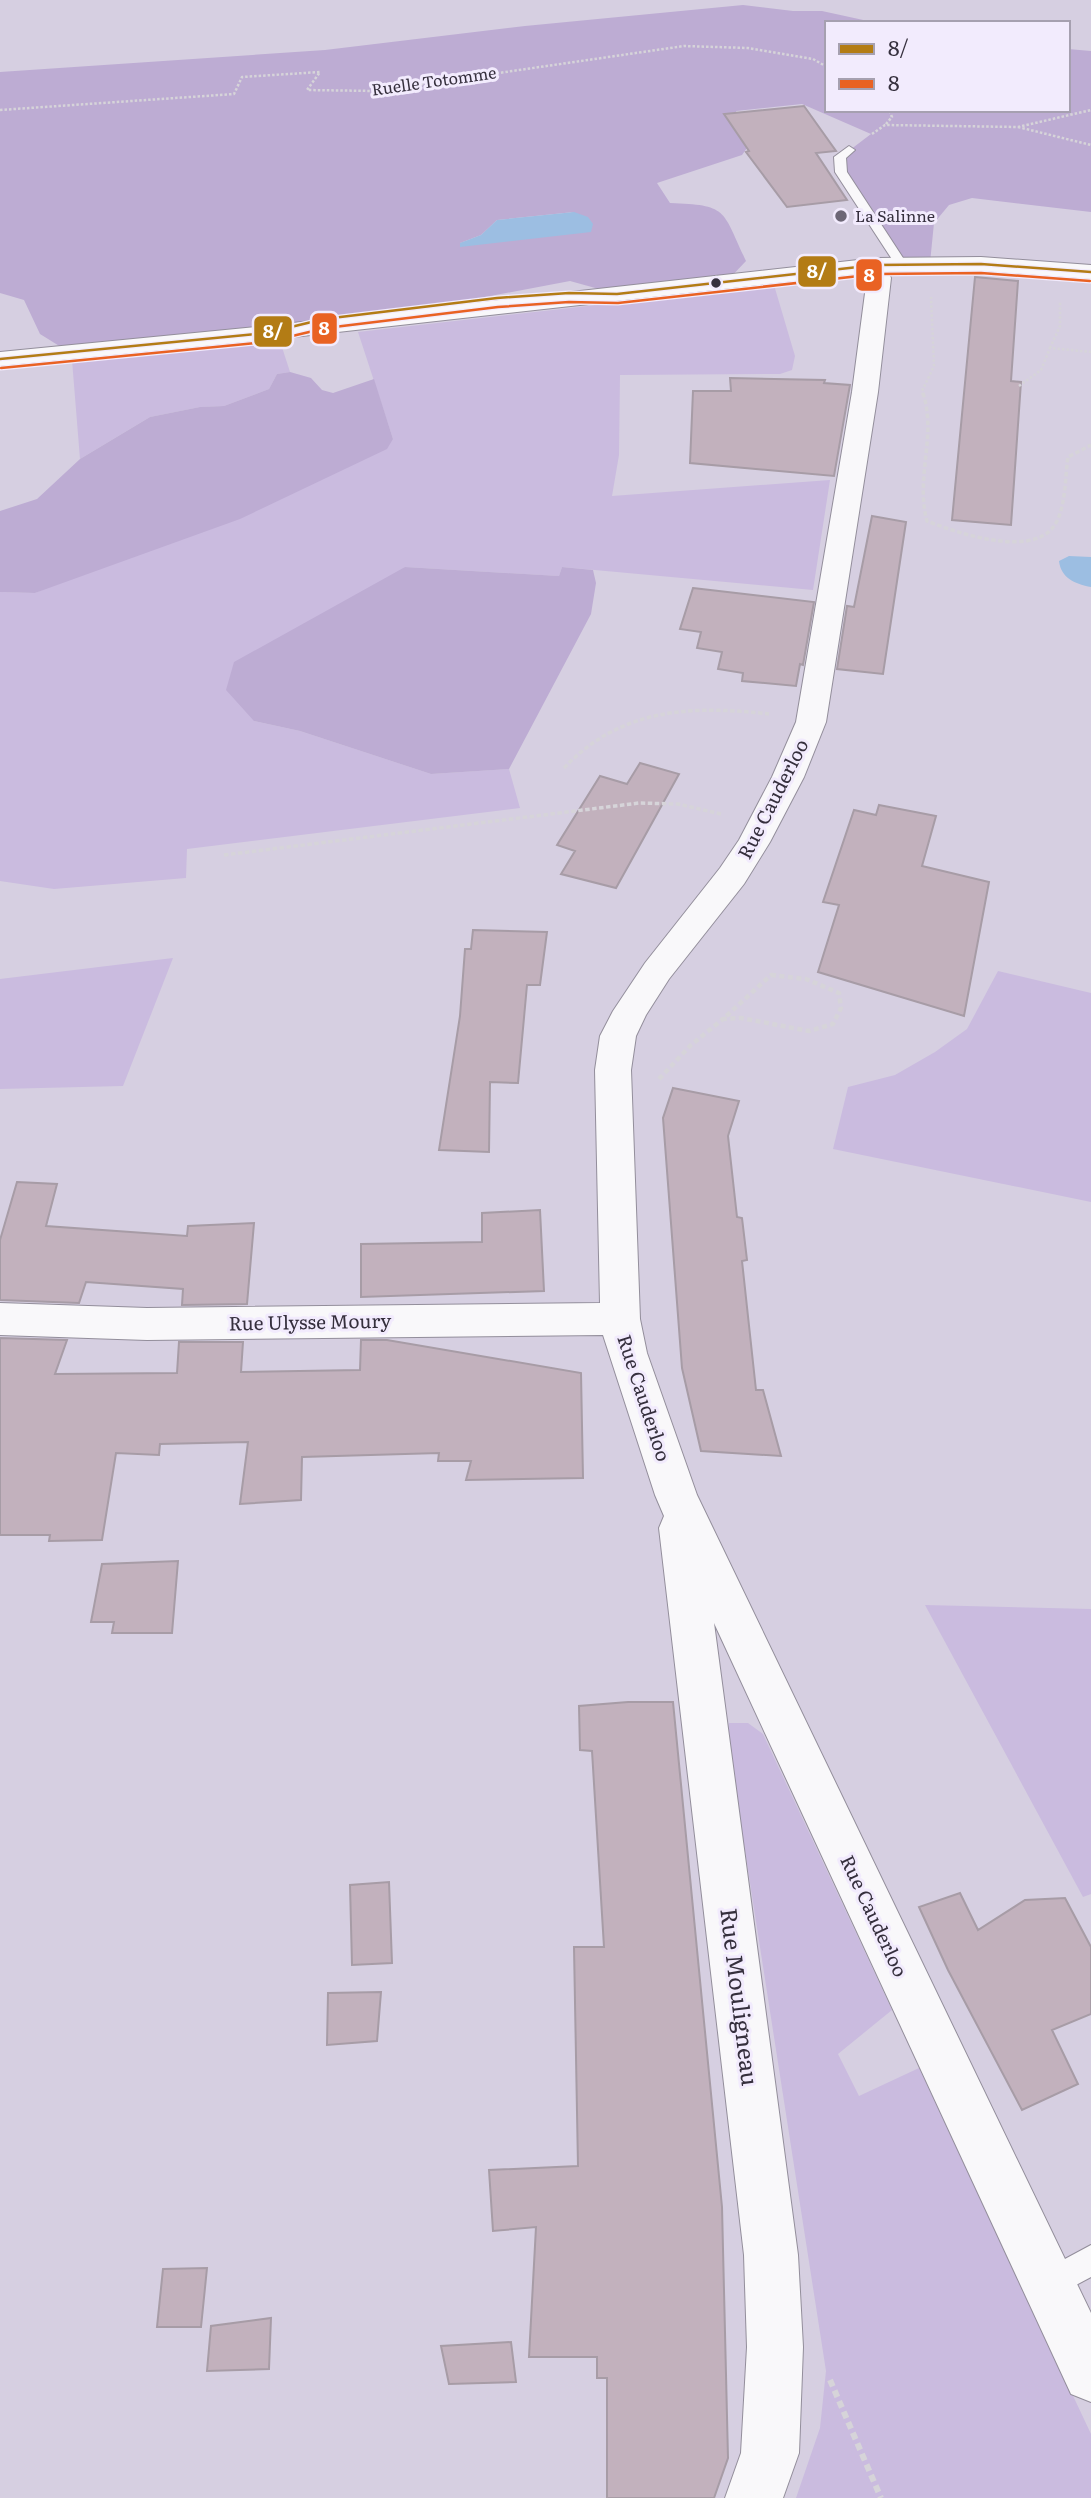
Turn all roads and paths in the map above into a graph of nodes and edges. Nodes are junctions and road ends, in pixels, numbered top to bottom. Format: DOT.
graph roads {
  1 [pos="825,65"];
  2 [pos="0,110"];
  3 [pos="1091,110"];
  4 [pos="890,112"];
  5 [pos="1018,127"];
  6 [pos="1091,145"];
  7 [pos="849,150"];
  8 [pos="930,263"];
  9 [pos="888,265"];
  10 [pos="1091,272"];
  11 [pos="1059,326"];
  12 [pos="1050,348"];
  13 [pos="1091,352"];
  14 [pos="0,359"];
  15 [pos="1019,386"];
  16 [pos="1091,445"];
  17 [pos="811,722"];
  18 [pos="564,768"];
  19 [pos="762,825"];
  20 [pos="224,855"];
  21 [pos="723,1019"];
  22 [pos="617,1136"];
  23 [pos="0,1319"];
  24 [pos="620,1319"];
  25 [pos="676,1494"];
  26 [pos="1091,2260"];
  27 [pos="1048,2285"];
  28 [pos="1091,2374"];
  29 [pos="754,2498"];
  1 -- 2 [label="path, Ruelle Totomme"];
  3 -- 5 [label="path"];
  4 -- 5 [label="path"];
  5 -- 6 [label="path"];
  7 -- 9 [label="lane"];
  8 -- 9 [label="street"];
  8 -- 10 [label="street"];
  8 -- 16 [label="path"];
  9 -- 14 [label="street"];
  9 -- 17 [label="street, Rue Cauderloo"];
  11 -- 12 [label="path"];
  12 -- 13 [label="path"];
  12 -- 15 [label="path"];
  17 -- 18 [label="path"];
  17 -- 19 [label="street, Rue Cauderloo"];
  19 -- 20 [label="path"];
  19 -- 22 [label="street, Rue Cauderloo"];
  21 -- 21 [label="path"];
  21 -- 22 [label="path"];
  22 -- 24 [label="street, Rue Cauderloo"];
  23 -- 24 [label="street, Rue Ulysse Moury"];
  24 -- 25 [label="street, Rue Cauderloo"];
  25 -- 27 [label="street, Rue Cauderloo"];
  25 -- 29 [label="street, Rue Mouligneau"];
  26 -- 27 [label="lane"];
  27 -- 28 [label="street, Rue Cauderloo"];
}
